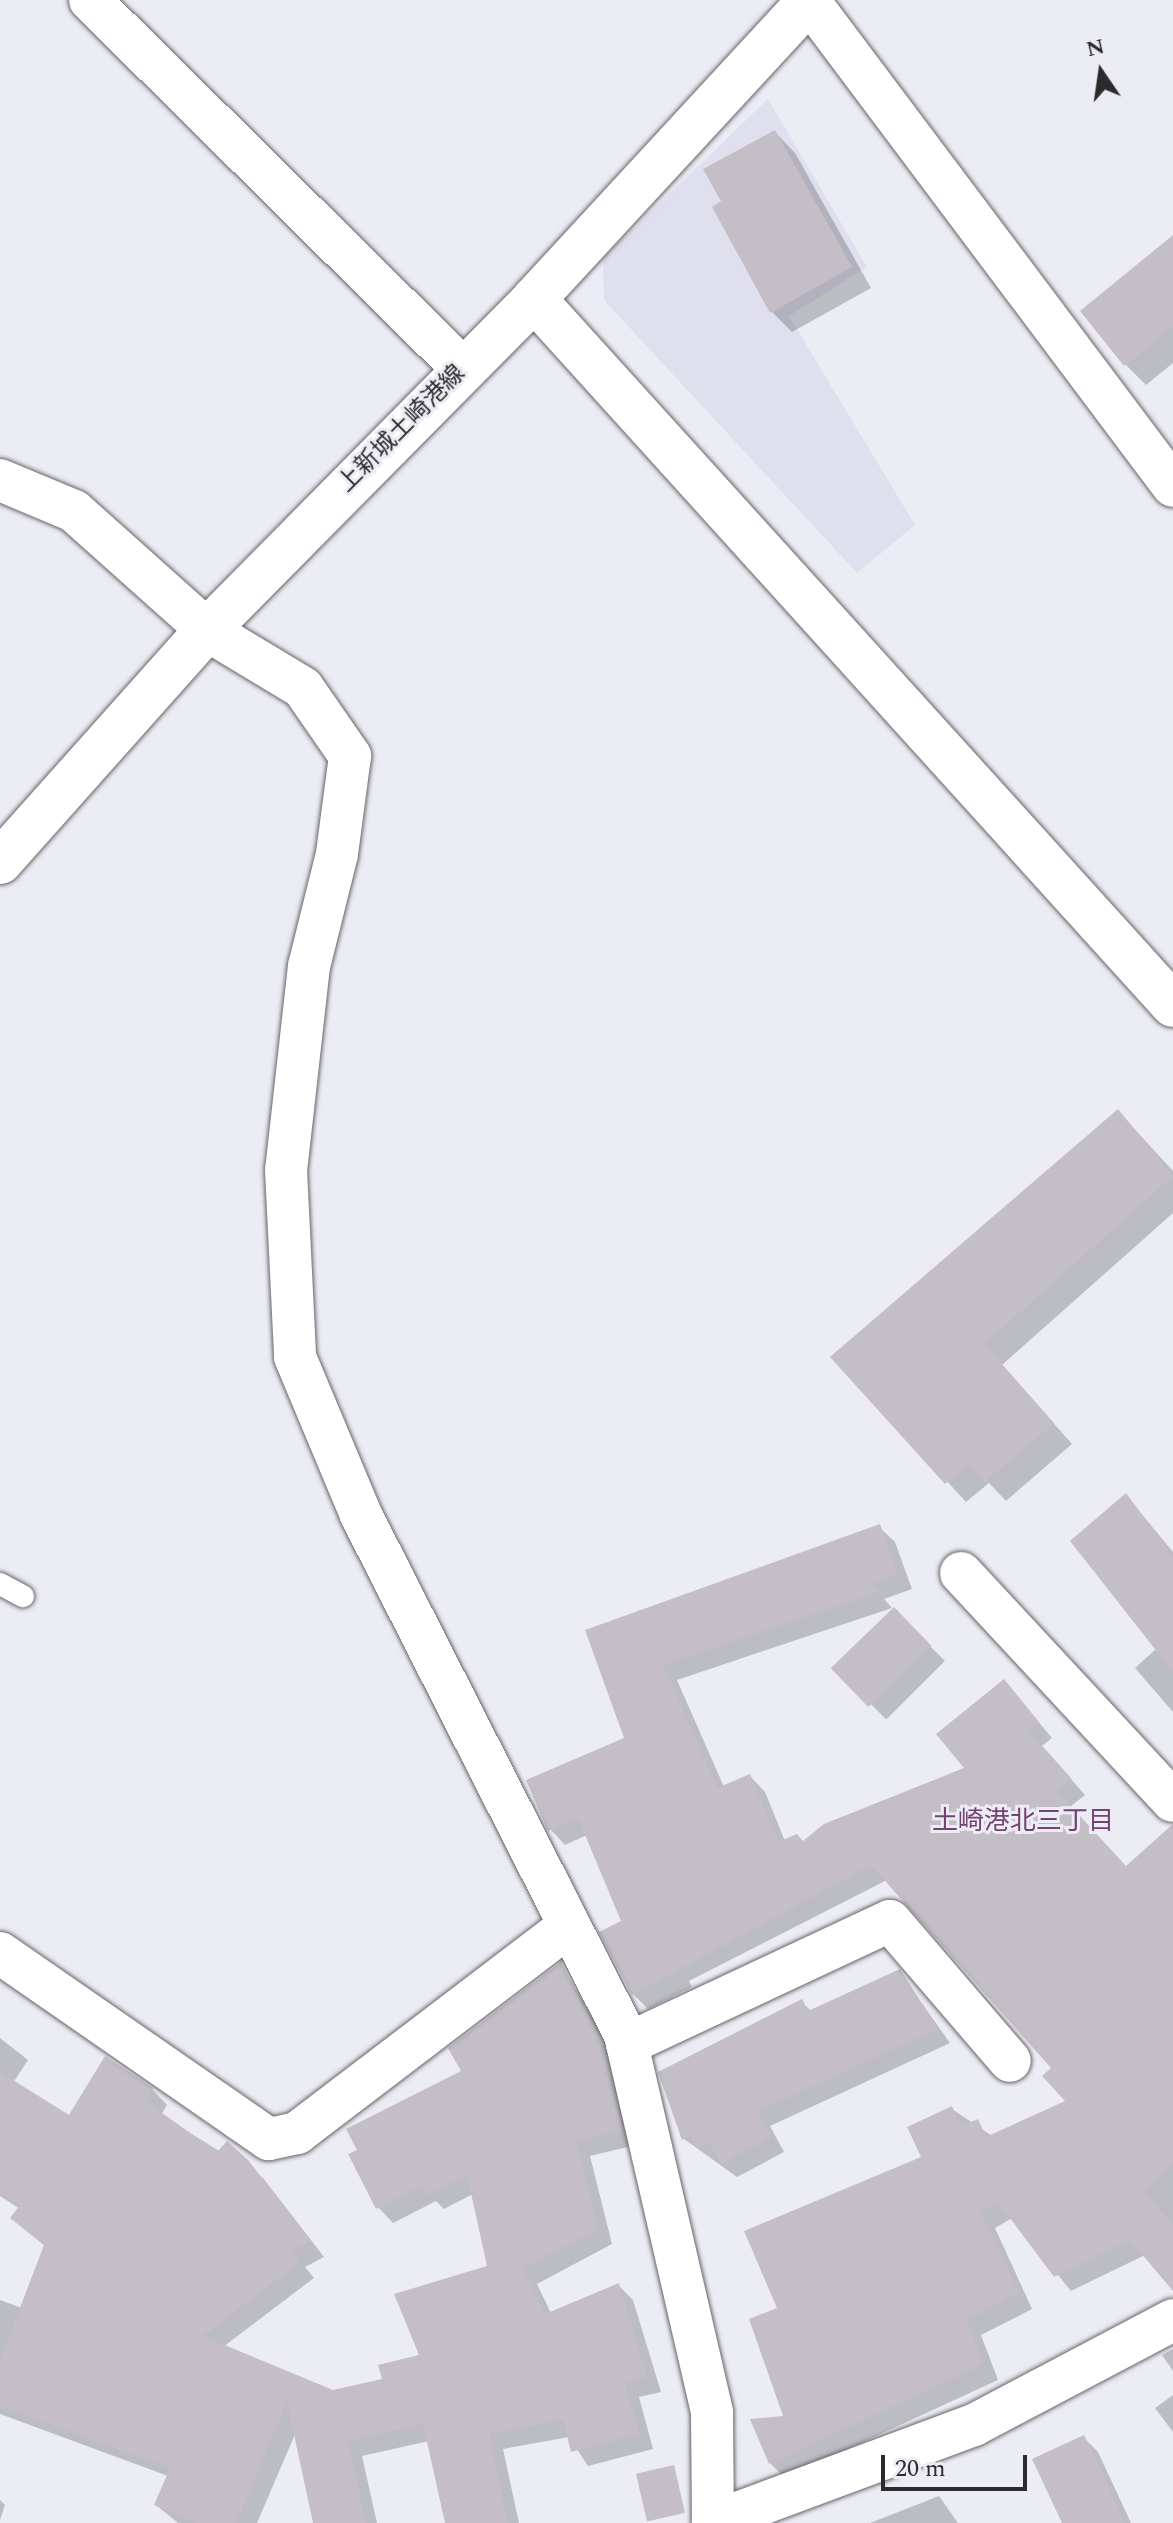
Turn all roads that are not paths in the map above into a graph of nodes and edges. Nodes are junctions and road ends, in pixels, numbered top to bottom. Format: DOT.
graph roads {
  1 [pos="90,0"];
  2 [pos="809,0"];
  3 [pos="534,299"];
  4 [pos="462,368"];
  5 [pos="0,480"];
  6 [pos="1173,486"];
  7 [pos="207,630"];
  8 [pos="0,862"];
  9 [pos="1173,1005"];
  10 [pos="961,1573"];
  11 [pos="0,1584"];
  12 [pos="23,1596"];
  13 [pos="1173,1801"];
  14 [pos="566,1928"];
  15 [pos="0,1953"];
  16 [pos="627,2044"];
  17 [pos="1010,2061"];
  18 [pos="1173,2320"];
  19 [pos="713,2523"];
  1 -- 4 [label="street"];
  2 -- 3 [label="main road, 上新城土崎港線"];
  2 -- 6 [label="street"];
  3 -- 4 [label="main road, 上新城土崎港線"];
  3 -- 9 [label="main road"];
  4 -- 7 [label="main road, 上新城土崎港線"];
  5 -- 7 [label="street"];
  7 -- 8 [label="main road, 上新城土崎港線"];
  7 -- 14 [label="street"];
  10 -- 13 [label="street"];
  11 -- 12 [label="lane"];
  14 -- 15 [label="street"];
  14 -- 16 [label="street"];
  16 -- 17 [label="street"];
  16 -- 19 [label="street"];
  18 -- 19 [label="street"];
}
